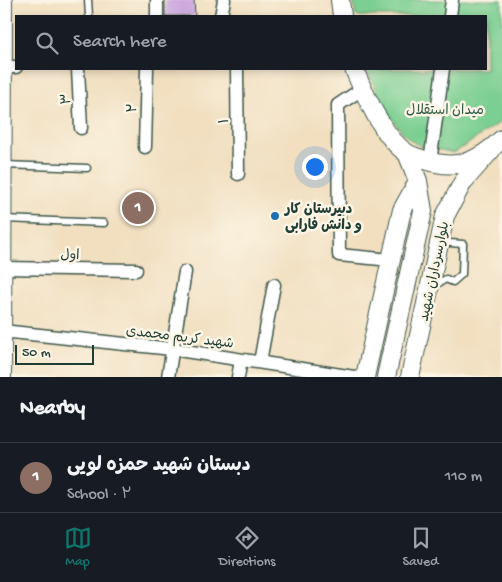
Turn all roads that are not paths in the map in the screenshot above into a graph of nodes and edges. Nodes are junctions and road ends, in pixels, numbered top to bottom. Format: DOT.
graph roads {
  1 [pos="3,0"];
  2 [pos="88,0"];
  3 [pos="157,0"];
  4 [pos="224,0"];
  5 [pos="340,0"];
  6 [pos="452,0"];
  7 [pos="89,15"];
  8 [pos="157,15"];
  9 [pos="221,15"];
  10 [pos="342,15"];
  11 [pos="450,15"];
  12 [pos="9,67"];
  13 [pos="78,70"];
  14 [pos="147,70"];
  15 [pos="237,70"];
  16 [pos="354,70"];
  17 [pos="443,70"];
  18 [pos="362,89"];
  19 [pos="81,128"];
  20 [pos="497,144"];
  21 [pos="145,147"];
  22 [pos="407,153"];
  23 [pos="430,162"];
  24 [pos="2,165"];
  25 [pos="87,168"];
  26 [pos="238,174"];
  27 [pos="418,181"];
  28 [pos="2,219"];
  29 [pos="104,223"];
  30 [pos="441,237"];
  31 [pos="1,243"];
  32 [pos="391,260"];
  33 [pos="2,268"];
  34 [pos="136,270"];
  35 [pos="185,272"];
  36 [pos="274,285"];
  37 [pos="430,288"];
  38 [pos="2,331"];
  39 [pos="172,349"];
  40 [pos="241,360"];
  41 [pos="260,362"];
  42 [pos="2,377"];
  43 [pos="168,377"];
  44 [pos="238,377"];
  45 [pos="354,377"];
  46 [pos="365,377"];
  47 [pos="386,377"];
  48 [pos="410,377"];
  1 -- 12 [label="main road"];
  2 -- 7 [label="lane"];
  3 -- 8 [label="street"];
  4 -- 9 [label="street"];
  5 -- 10 [label="main road"];
  6 -- 11 [label="street"];
  12 -- 24 [label="main road"];
  13 -- 19 [label="street, ۳"];
  14 -- 21 [label="street, ۲"];
  15 -- 26 [label="street, ۱"];
  16 -- 18 [label="main road"];
  17 -- 23 [label="street"];
  18 -- 22 [label="main road"];
  18 -- 32 [label="street"];
  20 -- 23 [label="main road"];
  20 -- 30 [label="main road, بلوارسرداران شهید"];
  22 -- 23 [label="main road"];
  22 -- 27 [label="main road, بلوارسرداران شهید"];
  24 -- 25 [label="lane"];
  24 -- 28 [label="main road"];
  27 -- 32 [label="main road"];
  27 -- 47 [label="main road, بلوارسرداران شهید"];
  28 -- 29 [label="lane"];
  28 -- 31 [label="main road"];
  30 -- 37 [label="main road, بلوارسرداران شهید"];
  30 -- 37 [label="lane"];
  31 -- 33 [label="main road"];
  32 -- 46 [label="main road"];
  33 -- 34 [label="street, اول"];
  33 -- 38 [label="main road"];
  35 -- 39 [label="street"];
  36 -- 41 [label="street"];
  37 -- 48 [label="main road, بلوارسرداران شهید"];
  38 -- 39 [label="street, شهید کریم محمدی"];
  38 -- 42 [label="main road"];
  39 -- 40 [label="street, شهید کریم محمدی"];
  39 -- 43 [label="street"];
  40 -- 41 [label="street, شهید کریم محمدی"];
  40 -- 44 [label="street"];
  41 -- 45 [label="street, شهید کریم محمدی"];
}
